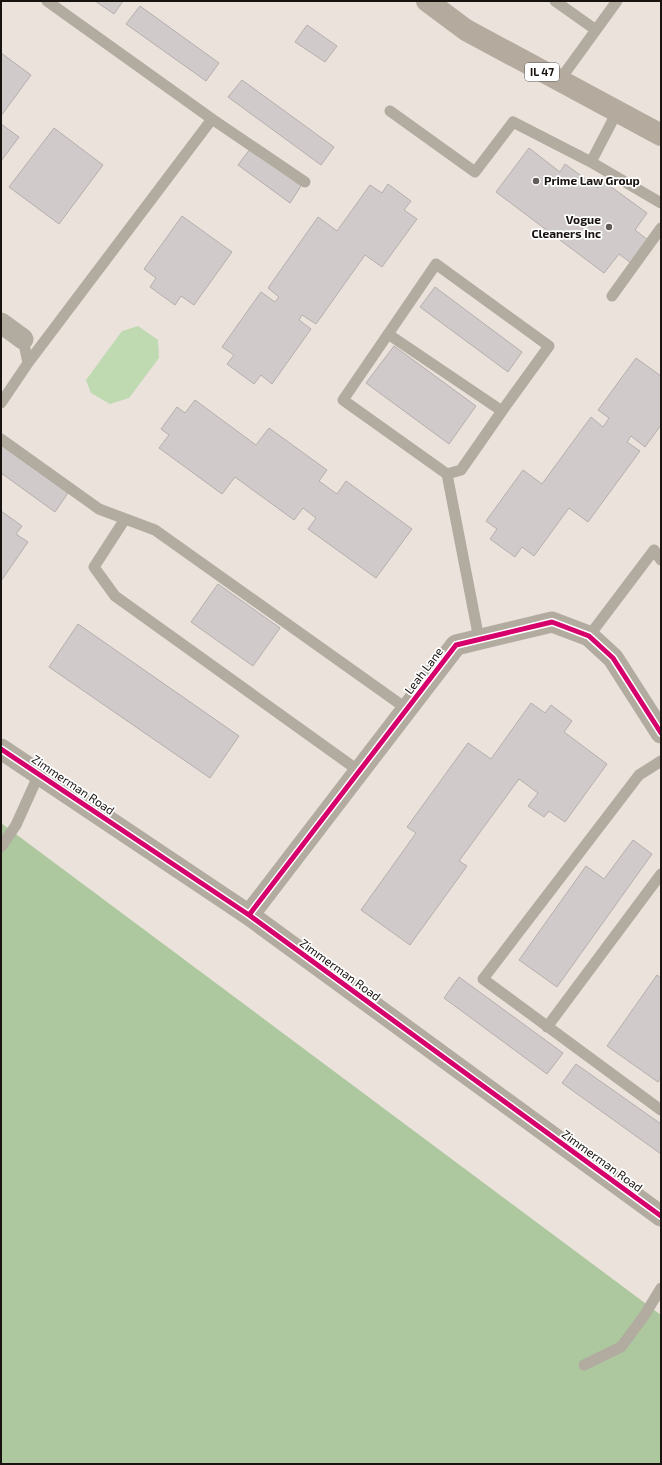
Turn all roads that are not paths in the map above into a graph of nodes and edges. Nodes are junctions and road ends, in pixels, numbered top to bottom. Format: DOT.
graph roads {
  1 [pos="47,1"];
  2 [pos="427,1"];
  3 [pos="555,1"];
  4 [pos="617,1"];
  5 [pos="596,30"];
  6 [pos="559,81"];
  7 [pos="390,111"];
  8 [pos="617,112"];
  9 [pos="212,119"];
  10 [pos="661,135"];
  11 [pos="591,162"];
  12 [pos="305,182"];
  13 [pos="661,203"];
  14 [pos="661,228"];
  15 [pos="612,296"];
  16 [pos="1,323"];
  17 [pos="388,334"];
  18 [pos="23,339"];
  19 [pos="28,363"];
  20 [pos="1,403"];
  21 [pos="502,411"];
  22 [pos="1,439"];
  23 [pos="447,474"];
  24 [pos="125,519"];
  25 [pos="657,551"];
  26 [pos="661,560"];
  27 [pos="589,636"];
  28 [pos="480,639"];
  29 [pos="407,709"];
  30 [pos="661,733"];
  31 [pos="1,749"];
  32 [pos="661,761"];
  33 [pos="359,771"];
  34 [pos="39,774"];
  35 [pos="1,847"];
  36 [pos="661,874"];
  37 [pos="249,915"];
  38 [pos="547,1027"];
  39 [pos="661,1110"];
  40 [pos="661,1216"];
  41 [pos="661,1288"];
  42 [pos="584,1365"];
  1 -- 9 [label="lane"];
  2 -- 6 [label="main road, IL 47"];
  3 -- 5 [label="lane"];
  4 -- 5 [label="lane"];
  5 -- 6 [label="lane"];
  6 -- 8 [label="main road, IL 47"];
  7 -- 11 [label="lane"];
  8 -- 10 [label="main road, IL 47"];
  8 -- 11 [label="lane"];
  9 -- 12 [label="lane"];
  9 -- 19 [label="lane"];
  11 -- 13 [label="lane"];
  14 -- 15 [label="lane"];
  16 -- 18 [label="street"];
  17 -- 21 [label="lane"];
  17 -- 21 [label="lane"];
  17 -- 23 [label="lane"];
  18 -- 19 [label="lane"];
  19 -- 20 [label="lane"];
  21 -- 23 [label="lane"];
  22 -- 24 [label="lane"];
  23 -- 28 [label="lane"];
  24 -- 29 [label="lane"];
  24 -- 33 [label="lane"];
  25 -- 26 [label="lane"];
  25 -- 27 [label="lane"];
  27 -- 28 [label="street, Leah Lane"];
  27 -- 30 [label="street, Leah Lane"];
  28 -- 29 [label="street, Leah Lane"];
  29 -- 33 [label="street, Leah Lane"];
  31 -- 34 [label="street, Zimmerman Road"];
  32 -- 38 [label="lane"];
  33 -- 37 [label="street, Leah Lane"];
  34 -- 35 [label="lane"];
  34 -- 37 [label="street, Zimmerman Road"];
  36 -- 38 [label="lane"];
  37 -- 40 [label="street, Zimmerman Road"];
  38 -- 39 [label="lane"];
  41 -- 42 [label="lane"];
}
